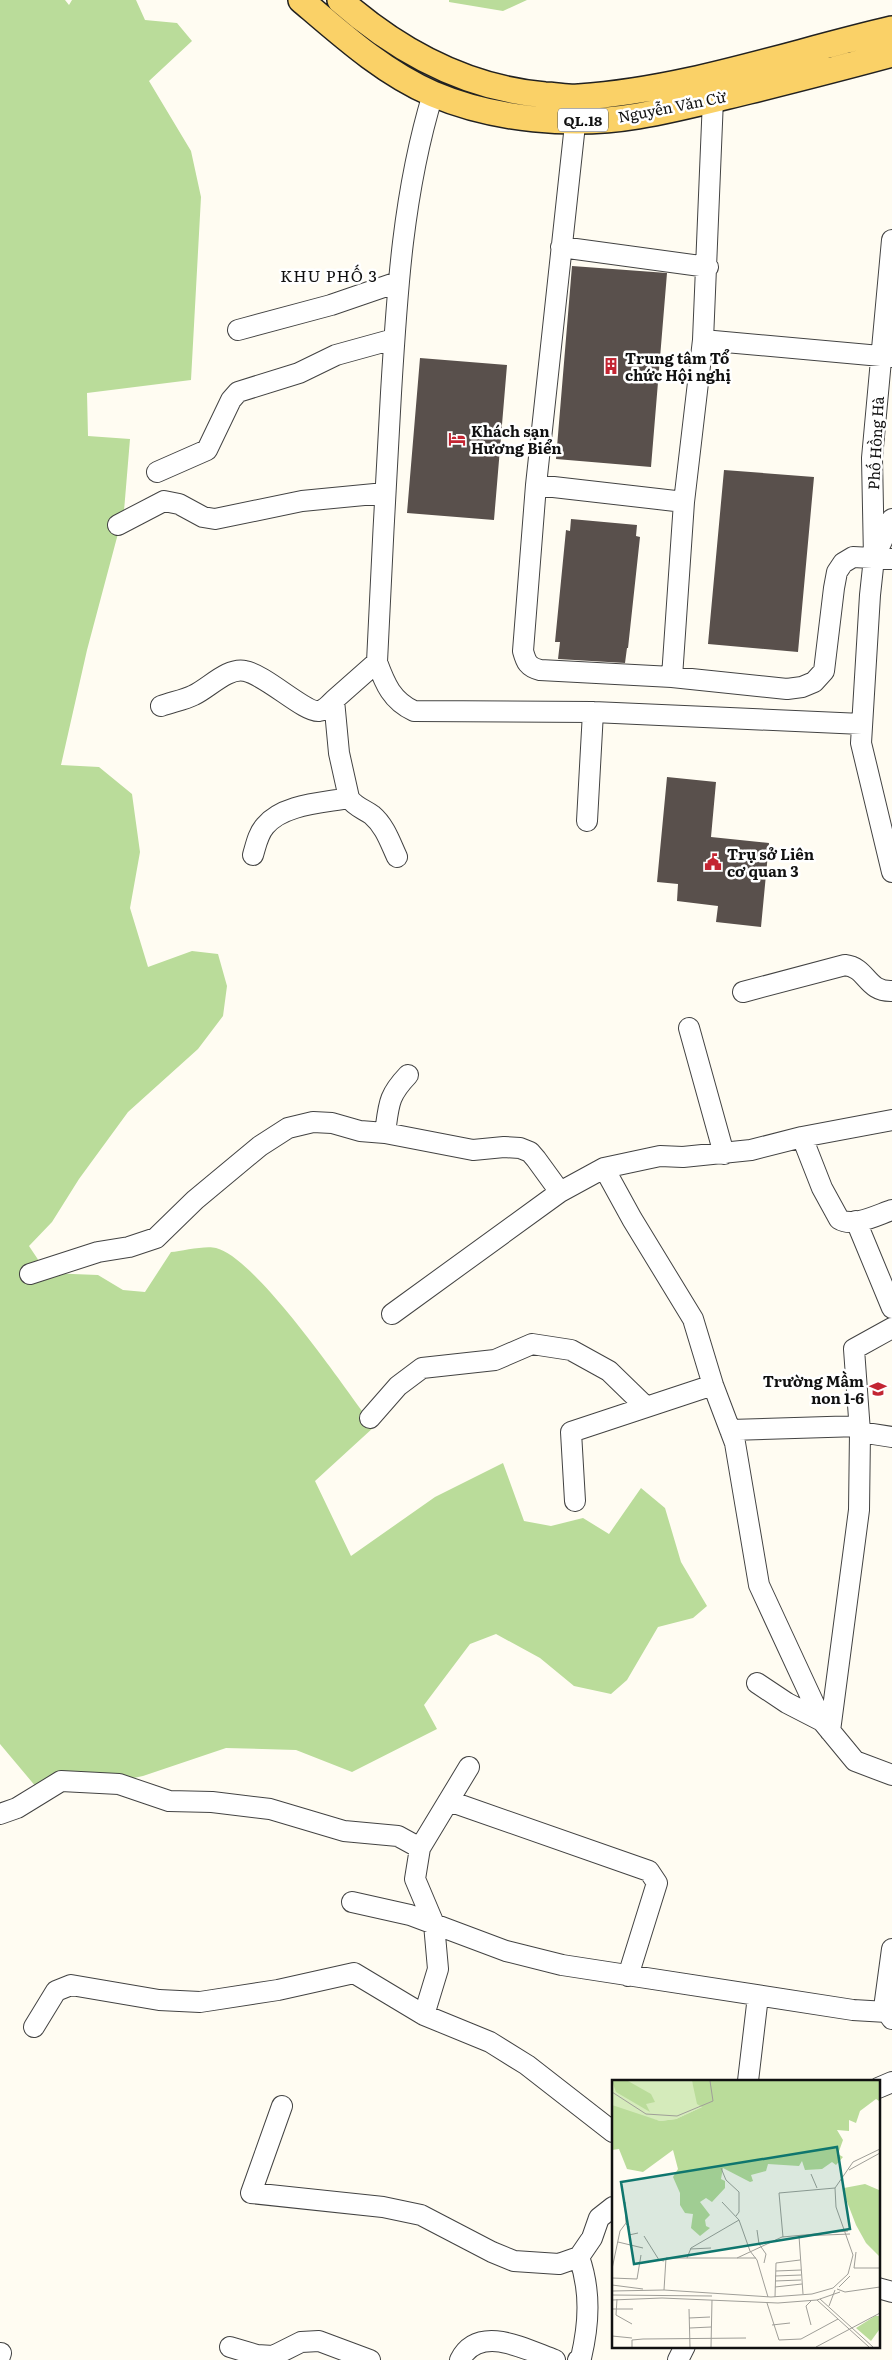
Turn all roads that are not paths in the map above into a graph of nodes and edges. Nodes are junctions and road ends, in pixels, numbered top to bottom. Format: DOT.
graph roads {
  1 [pos="301,0"];
  2 [pos="340,0"];
  3 [pos="892,29"];
  4 [pos="892,54"];
  5 [pos="433,94"];
  6 [pos="713,99"];
  7 [pos="577,109"];
  8 [pos="892,240"];
  9 [pos="561,247"];
  10 [pos="708,266"];
  11 [pos="398,282"];
  12 [pos="238,330"];
  13 [pos="394,339"];
  14 [pos="703,340"];
  15 [pos="887,356"];
  16 [pos="157,472"];
  17 [pos="536,485"];
  18 [pos="385,493"];
  19 [pos="684,502"];
  20 [pos="892,519"];
  21 [pos="118,525"];
  22 [pos="883,558"];
  23 [pos="378,662"];
  24 [pos="672,677"];
  25 [pos="334,700"];
  26 [pos="161,706"];
  27 [pos="593,712"];
  28 [pos="862,724"];
  29 [pos="349,798"];
  30 [pos="588,821"];
  31 [pos="253,855"];
  32 [pos="397,857"];
  33 [pos="892,872"];
  34 [pos="892,991"];
  35 [pos="743,992"];
  36 [pos="689,1028"];
  37 [pos="408,1075"];
  38 [pos="892,1120"];
  39 [pos="385,1133"];
  40 [pos="802,1137"];
  41 [pos="724,1154"];
  42 [pos="604,1168"];
  43 [pos="560,1192"];
  44 [pos="892,1210"];
  45 [pos="856,1221"];
  46 [pos="30,1274"];
  47 [pos="892,1308"];
  48 [pos="392,1314"];
  49 [pos="892,1328"];
  50 [pos="712,1384"];
  51 [pos="645,1406"];
  52 [pos="370,1418"];
  53 [pos="860,1429"];
  54 [pos="730,1430"];
  55 [pos="892,1437"];
  56 [pos="575,1501"];
  57 [pos="757,1683"];
  58 [pos="826,1726"];
  59 [pos="470,1767"];
  60 [pos="892,1775"];
  61 [pos="449,1801"];
  62 [pos="0,1814"];
  63 [pos="420,1848"];
  64 [pos="352,1902"];
  65 [pos="434,1924"];
  66 [pos="892,1949"];
  67 [pos="628,1976"];
  68 [pos="758,1996"];
  69 [pos="424,2015"];
  70 [pos="890,2015"];
  71 [pos="34,2026"];
  72 [pos="748,2080"];
  73 [pos="892,2082"];
  74 [pos="880,2087"];
  75 [pos="282,2106"];
  76 [pos="612,2131"];
  77 [pos="612,2208"];
  78 [pos="579,2257"];
  79 [pos="230,2347"];
  80 [pos="684,2348"];
  81 [pos="370,2360"];
  82 [pos="460,2360"];
  83 [pos="555,2360"];
  84 [pos="578,2360"];
  85 [pos="678,2360"];
  1 -- 5 [label="main road, Nguyễn Văn Cừ / QL.18"];
  2 -- 7 [label="main road, Nguyễn Văn Cừ / QL.18"];
  3 -- 7 [label="main road, Nguyễn Văn Cừ / QL.18"];
  4 -- 6 [label="main road, Nguyễn Văn Cừ / QL.18"];
  5 -- 7 [label="main road, Nguyễn Văn Cừ / QL.18"];
  5 -- 11 [label="street"];
  6 -- 7 [label="main road, Nguyễn Văn Cừ / QL.18"];
  6 -- 10 [label="street"];
  7 -- 9 [label="street"];
  8 -- 15 [label="street, Phố Hồng Hà"];
  9 -- 10 [label="street"];
  9 -- 17 [label="street"];
  10 -- 14 [label="street"];
  11 -- 12 [label="street"];
  11 -- 13 [label="street"];
  13 -- 16 [label="street"];
  13 -- 18 [label="street"];
  14 -- 15 [label="street"];
  14 -- 19 [label="street"];
  15 -- 22 [label="street, Phố Hồng Hà"];
  17 -- 19 [label="street"];
  17 -- 24 [label="street"];
  18 -- 21 [label="street"];
  18 -- 23 [label="street"];
  19 -- 24 [label="street"];
  20 -- 22 [label="street, Phố Hồng Hà"];
  22 -- 24 [label="street"];
  22 -- 28 [label="street, Phố Hồng Hà"];
  23 -- 25 [label="street"];
  23 -- 27 [label="street"];
  25 -- 26 [label="street"];
  25 -- 29 [label="street"];
  27 -- 28 [label="street"];
  27 -- 30 [label="street"];
  28 -- 33 [label="street, Phố Hồng Hà"];
  29 -- 31 [label="street"];
  29 -- 32 [label="street"];
  34 -- 35 [label="street"];
  36 -- 41 [label="street"];
  37 -- 39 [label="street"];
  38 -- 40 [label="street"];
  39 -- 43 [label="street"];
  39 -- 46 [label="street"];
  40 -- 41 [label="street"];
  40 -- 45 [label="street"];
  41 -- 42 [label="street"];
  42 -- 43 [label="street"];
  42 -- 50 [label="street"];
  43 -- 48 [label="street"];
  44 -- 45 [label="street"];
  45 -- 47 [label="street"];
  49 -- 53 [label="street"];
  50 -- 51 [label="street"];
  50 -- 54 [label="street"];
  51 -- 52 [label="street"];
  51 -- 56 [label="street"];
  53 -- 54 [label="street"];
  53 -- 55 [label="street"];
  53 -- 58 [label="street"];
  54 -- 58 [label="street"];
  57 -- 58 [label="street"];
  58 -- 60 [label="street"];
  59 -- 61 [label="street"];
  61 -- 63 [label="street"];
  61 -- 67 [label="street"];
  62 -- 63 [label="street"];
  63 -- 65 [label="street"];
  64 -- 65 [label="street"];
  65 -- 67 [label="street"];
  65 -- 69 [label="street"];
  66 -- 70 [label="street"];
  67 -- 68 [label="street"];
  68 -- 70 [label="street"];
  68 -- 72 [label="street"];
  69 -- 71 [label="street"];
  69 -- 76 [label="street"];
  73 -- 74 [label="street"];
  75 -- 78 [label="street"];
  77 -- 78 [label="street"];
  78 -- 84 [label="street"];
  79 -- 81 [label="street"];
  80 -- 85 [label="street"];
  82 -- 83 [label="street"];
}
